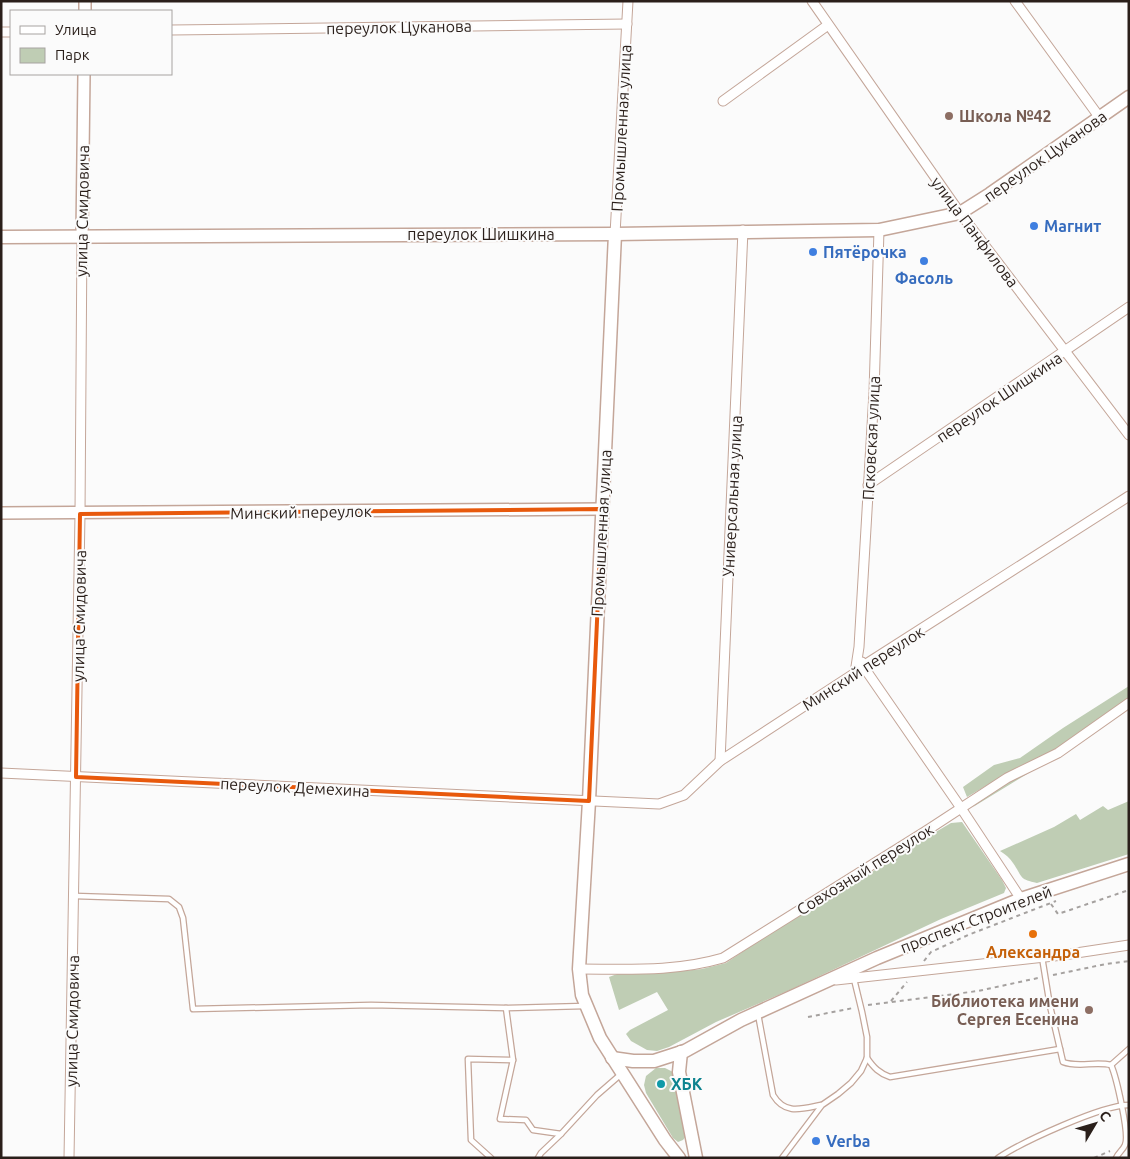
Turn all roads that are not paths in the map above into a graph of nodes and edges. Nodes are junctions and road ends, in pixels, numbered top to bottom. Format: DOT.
graph roads {
  1 [pos="628,1"];
  2 [pos="812,1"];
  3 [pos="1015,1"];
  4 [pos="628,24"];
  5 [pos="828,25"];
  6 [pos="172,30"];
  7 [pos="84,75"];
  8 [pos="1129,97"];
  9 [pos="723,101"];
  10 [pos="1100,118"];
  11 [pos="960,213"];
  12 [pos="743,230"];
  13 [pos="879,230"];
  14 [pos="615,234"];
  15 [pos="82,236"];
  16 [pos="1,237"];
  17 [pos="1129,307"];
  18 [pos="1066,351"];
  19 [pos="1129,435"];
  20 [pos="868,485"];
  21 [pos="1129,496"];
  22 [pos="602,509"];
  23 [pos="1,513"];
  24 [pos="80,514"];
  25 [pos="859,647"];
  26 [pos="863,666"];
  27 [pos="855,673"];
  28 [pos="1129,703"];
  29 [pos="720,761"];
  30 [pos="1,773"];
  31 [pos="76,777"];
  32 [pos="589,801"];
  33 [pos="961,808"];
  34 [pos="1129,864"];
  35 [pos="74,896"];
  36 [pos="1021,899"];
  37 [pos="1129,945"];
  38 [pos="1042,957"];
  39 [pos="579,969"];
  40 [pos="854,978"];
  41 [pos="826,981"];
  42 [pos="586,1006"];
  43 [pos="506,1008"];
  44 [pos="758,1012"];
  45 [pos="1129,1049"];
  46 [pos="1060,1050"];
  47 [pos="681,1052"];
  48 [pos="612,1058"];
  49 [pos="868,1058"];
  50 [pos="513,1060"];
  51 [pos="1111,1065"];
  52 [pos="621,1073"];
  53 [pos="822,1105"];
  54 [pos="1122,1105"];
  55 [pos="1129,1105"];
  56 [pos="561,1134"];
  57 [pos="665,1140"];
  58 [pos="69,1158"];
  59 [pos="491,1158"];
  60 [pos="538,1158"];
  61 [pos="669,1158"];
  62 [pos="679,1158"];
  63 [pos="696,1158"];
  64 [pos="782,1158"];
  65 [pos="998,1158"];
  66 [pos="1116,1158"];
  1 -- 4 [label="street, Промышленная улица"];
  2 -- 5 [label="street, улица Панфилова"];
  3 -- 10 [label="street"];
  4 -- 6 [label="street, переулок Цуканова"];
  4 -- 14 [label="street, Промышленная улица"];
  5 -- 9 [label="street"];
  5 -- 11 [label="street, улица Панфилова"];
  7 -- 15 [label="street, улица Смидовича"];
  8 -- 10 [label="main road, переулок Цуканова"];
  10 -- 11 [label="main road, переулок Цуканова"];
  11 -- 13 [label="main road, переулок Шишкина"];
  11 -- 18 [label="street, улица Панфилова"];
  12 -- 13 [label="main road, переулок Шишкина"];
  12 -- 14 [label="main road, переулок Шишкина"];
  12 -- 29 [label="street, Универсальная улица"];
  13 -- 20 [label="street, Псковская улица"];
  14 -- 15 [label="main road, переулок Шишкина"];
  14 -- 22 [label="main road, Промышленная улица"];
  15 -- 16 [label="main road, переулок Шишкина"];
  15 -- 24 [label="street, улица Смидовича"];
  17 -- 18 [label="street, переулок Шишкина"];
  18 -- 19 [label="street, улица Панфилова"];
  18 -- 20 [label="street, переулок Шишкина"];
  20 -- 25 [label="street, Псковская улица"];
  21 -- 26 [label="street, Минский переулок"];
  22 -- 24 [label="street, Минский переулок"];
  22 -- 32 [label="main road, Промышленная улица"];
  23 -- 24 [label="street, Минский переулок"];
  24 -- 31 [label="street, улица Смидовича"];
  25 -- 26 [label="street, Псковская улица"];
  25 -- 27 [label="street, Псковская улица"];
  26 -- 27 [label="street, Минский переулок"];
  26 -- 33 [label="street, Псковская улица"];
  27 -- 29 [label="street, Минский переулок"];
  28 -- 33 [label="street, Совхозный переулок"];
  29 -- 32 [label="street, Минский переулок"];
  30 -- 31 [label="street, переулок Демехина"];
  31 -- 32 [label="street, переулок Демехина"];
  31 -- 35 [label="street, улица Смидовича"];
  32 -- 39 [label="main road, Промышленная улица"];
  33 -- 36 [label="street, Псковская улица"];
  33 -- 39 [label="street, Совхозный переулок"];
  34 -- 36 [label="main road, проспект Строителей"];
  35 -- 43 [label="lane"];
  35 -- 58 [label="street, улица Смидовича"];
  36 -- 41 [label="main road, проспект Строителей"];
  37 -- 38 [label="street, проспект Строителей"];
  38 -- 40 [label="street, проспект Строителей"];
  38 -- 46 [label="lane"];
  39 -- 42 [label="main road, Промышленная улица"];
  40 -- 41 [label="street, проспект Строителей"];
  40 -- 49 [label="lane"];
  41 -- 44 [label="main road, проспект Строителей"];
  42 -- 43 [label="lane"];
  42 -- 48 [label="main road, Промышленная улица"];
  43 -- 50 [label="lane"];
  44 -- 47 [label="main road, проспект Строителей"];
  44 -- 53 [label="lane"];
  45 -- 51 [label="lane"];
  46 -- 49 [label="lane"];
  46 -- 51 [label="lane"];
  47 -- 48 [label="main road, проспект Строителей"];
  47 -- 63 [label="main road"];
  48 -- 52 [label="main road, Промышленная улица"];
  49 -- 53 [label="lane"];
  50 -- 56 [label="lane"];
  50 -- 59 [label="lane"];
  51 -- 54 [label="lane"];
  52 -- 56 [label="lane"];
  52 -- 57 [label="main road, Промышленная улица"];
  53 -- 64 [label="lane"];
  54 -- 55 [label="lane"];
  54 -- 65 [label="lane"];
  54 -- 66 [label="lane"];
  56 -- 60 [label="lane"];
  57 -- 61 [label="main road"];
  57 -- 62 [label="main road, Промышленная улица"];
}
